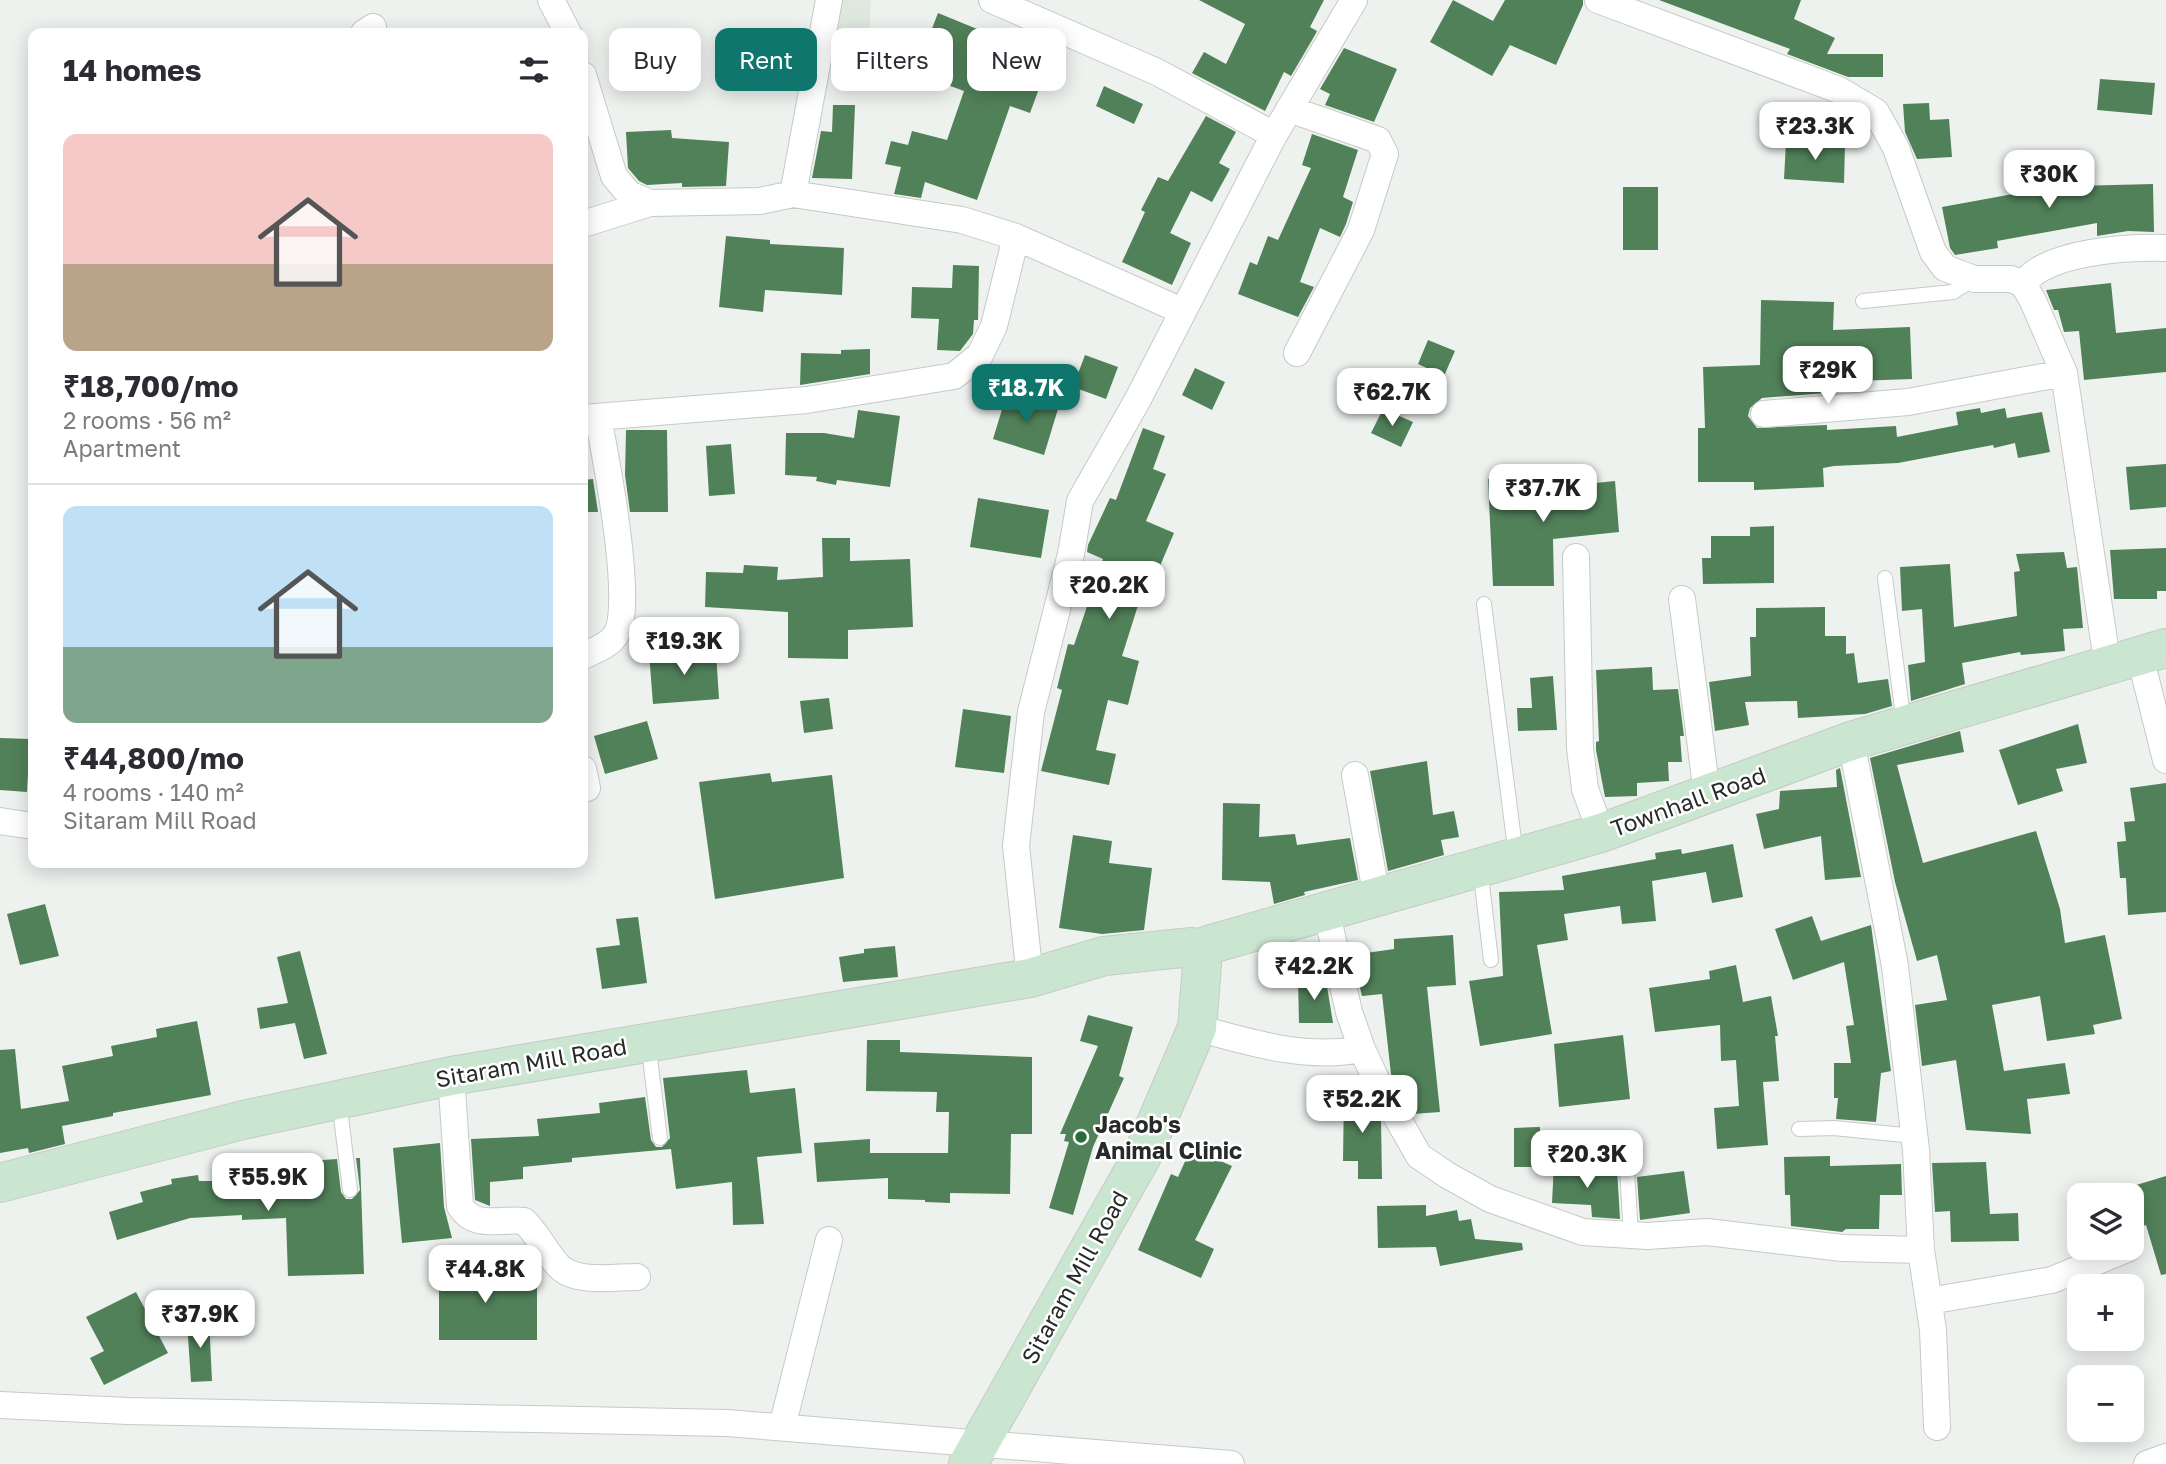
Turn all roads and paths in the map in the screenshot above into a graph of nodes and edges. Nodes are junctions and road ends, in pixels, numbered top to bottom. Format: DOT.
graph roads {
  1 [pos="551,0"];
  2 [pos="829,0"];
  3 [pos="992,0"];
  4 [pos="1354,0"];
  5 [pos="1598,0"];
  6 [pos="565,28"];
  7 [pos="588,91"];
  8 [pos="1289,109"];
  9 [pos="1274,135"];
  10 [pos="793,194"];
  11 [pos="650,203"];
  12 [pos="588,222"];
  13 [pos="1016,237"];
  14 [pos="2166,247"];
  15 [pos="1974,279"];
  16 [pos="2023,284"];
  17 [pos="1863,301"];
  18 [pos="1182,311"];
  19 [pos="1297,353"];
  20 [pos="2064,373"];
  21 [pos="1764,414"];
  22 [pos="590,417"];
  23 [pos="1576,556"];
  24 [pos="1885,578"];
  25 [pos="1682,599"];
  26 [pos="1484,604"];
  27 [pos="588,653"];
  28 [pos="2138,657"];
  29 [pos="1904,726"];
  30 [pos="1851,741"];
  31 [pos="2166,760"];
  32 [pos="1355,775"];
  33 [pos="1707,794"];
  34 [pos="0,821"];
  35 [pos="28,825"];
  36 [pos="1601,833"];
  37 [pos="1516,857"];
  38 [pos="1480,868"];
  39 [pos="1377,898"];
  40 [pos="1327,914"];
  41 [pos="1200,955"];
  42 [pos="1491,960"];
  43 [pos="1068,967"];
  44 [pos="1031,978"];
  45 [pos="1197,1028"];
  46 [pos="648,1041"];
  47 [pos="1362,1049"];
  48 [pos="451,1076"];
  49 [pos="339,1100"];
  50 [pos="1799,1129"];
  51 [pos="1914,1136"];
  52 [pos="660,1138"];
  53 [pos="1625,1139"];
  54 [pos="0,1183"];
  55 [pos="349,1190"];
  56 [pos="1630,1235"];
  57 [pos="829,1240"];
  58 [pos="1921,1251"];
  59 [pos="2100,1260"];
  60 [pos="637,1277"];
  61 [pos="1929,1301"];
  62 [pos="0,1405"];
  63 [pos="782,1427"];
  64 [pos="1937,1427"];
  65 [pos="974,1454"];
  66 [pos="2166,1457"];
  67 [pos="1231,1464"];
  68 [pos="2147,1464"];
  1 -- 6 [label="street"];
  2 -- 10 [label="street"];
  3 -- 9 [label="street"];
  4 -- 8 [label="street"];
  5 -- 15 [label="street"];
  7 -- 11 [label="street"];
  8 -- 9 [label="street"];
  8 -- 19 [label="street"];
  9 -- 18 [label="street"];
  10 -- 11 [label="street"];
  10 -- 13 [label="street"];
  11 -- 12 [label="street"];
  13 -- 18 [label="street"];
  13 -- 22 [label="street"];
  14 -- 16 [label="street"];
  15 -- 16 [label="street"];
  15 -- 17 [label="lane"];
  16 -- 20 [label="street"];
  18 -- 44 [label="street"];
  20 -- 21 [label="street"];
  20 -- 28 [label="street"];
  22 -- 27 [label="street"];
  23 -- 36 [label="street"];
  24 -- 29 [label="lane"];
  25 -- 33 [label="street"];
  26 -- 37 [label="lane"];
  28 -- 29 [label="main road, Townhall Road"];
  28 -- 31 [label="street"];
  29 -- 30 [label="main road, Townhall Road"];
  30 -- 33 [label="main road, Townhall Road"];
  30 -- 51 [label="street"];
  32 -- 39 [label="street"];
  33 -- 36 [label="main road, Townhall Road"];
  34 -- 35 [label="street"];
  36 -- 37 [label="main road, Townhall Road"];
  37 -- 38 [label="main road, Townhall Road"];
  38 -- 39 [label="main road, Townhall Road"];
  38 -- 42 [label="lane"];
  39 -- 40 [label="main road, Townhall Road"];
  40 -- 41 [label="main road, Townhall Road"];
  40 -- 47 [label="street"];
  41 -- 43 [label="main road, Townhall Road"];
  41 -- 45 [label="main road, Sitaram Mill Road"];
  43 -- 44 [label="main road, Sitaram Mill Road"];
  44 -- 46 [label="main road, Sitaram Mill Road"];
  45 -- 47 [label="street"];
  45 -- 65 [label="main road, Sitaram Mill Road"];
  46 -- 48 [label="main road, Sitaram Mill Road"];
  46 -- 52 [label="lane"];
  47 -- 56 [label="street"];
  48 -- 49 [label="main road, Sitaram Mill Road"];
  48 -- 60 [label="street"];
  49 -- 54 [label="main road, Sitaram Mill Road"];
  49 -- 55 [label="lane"];
  50 -- 51 [label="lane"];
  51 -- 58 [label="street"];
  53 -- 56 [label="lane"];
  56 -- 58 [label="street"];
  57 -- 63 [label="street"];
  58 -- 61 [label="street"];
  59 -- 61 [label="street"];
  61 -- 64 [label="street"];
  62 -- 63 [label="street"];
  63 -- 65 [label="street"];
  65 -- 67 [label="street"];
  66 -- 68 [label="street"];
}
